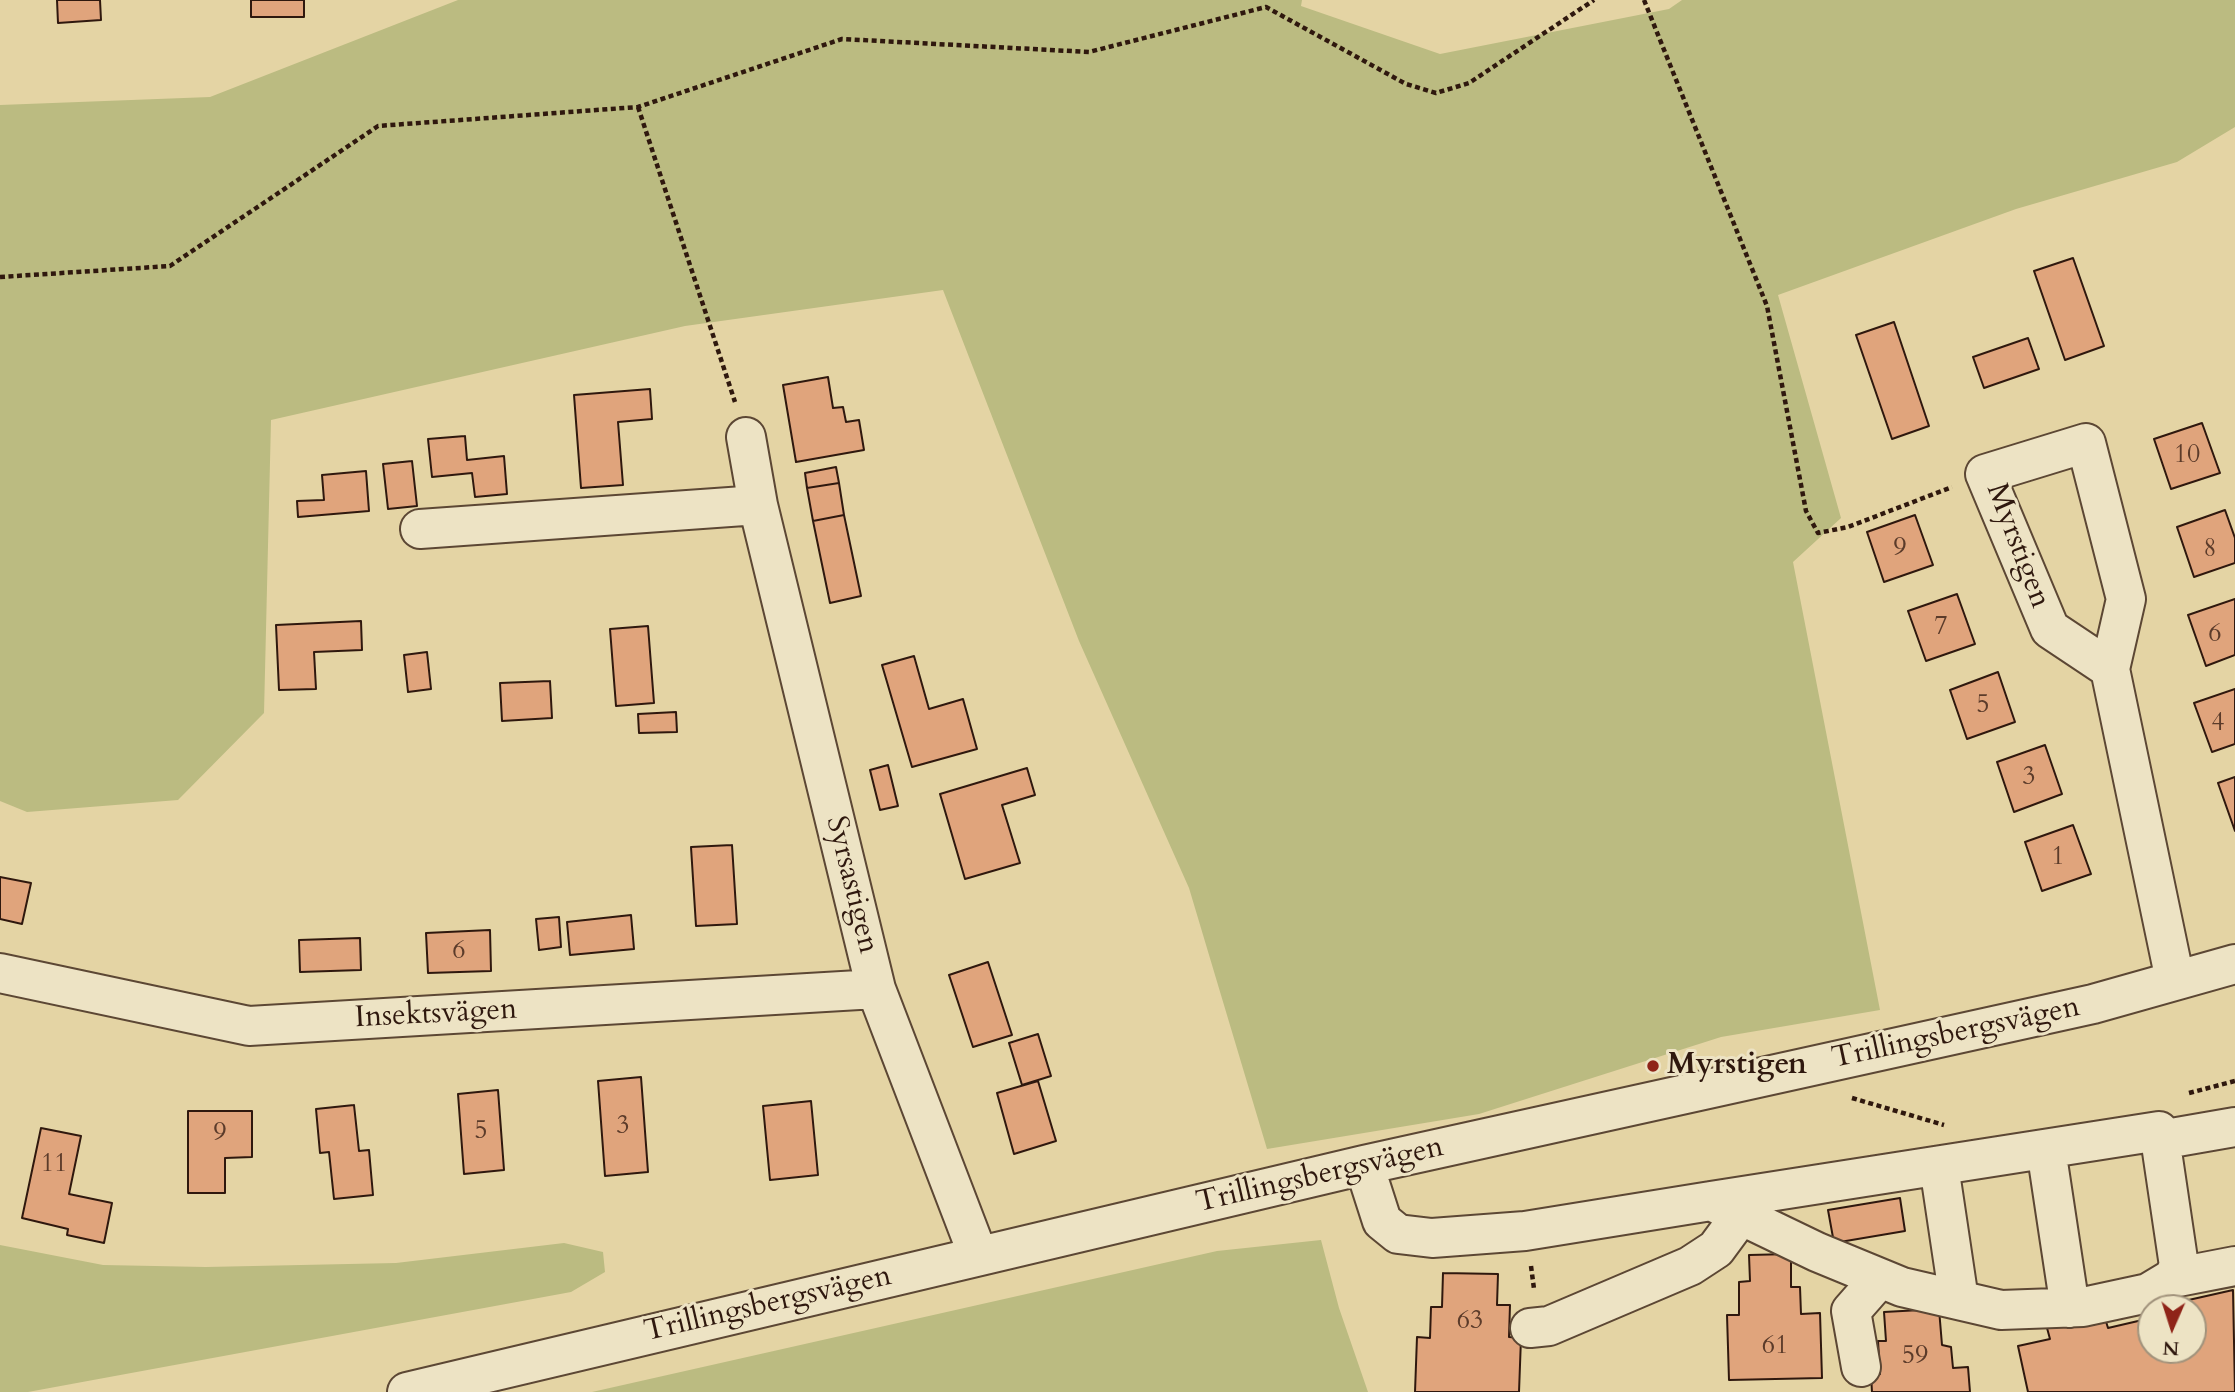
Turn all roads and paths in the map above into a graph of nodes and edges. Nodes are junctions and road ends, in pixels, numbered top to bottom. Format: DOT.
graph roads {
  1 [pos="1594,0"];
  2 [pos="1644,0"];
  3 [pos="638,107"];
  4 [pos="0,276"];
  5 [pos="746,437"];
  6 [pos="1985,474"];
  7 [pos="758,505"];
  8 [pos="421,529"];
  9 [pos="2110,669"];
  10 [pos="2235,964"];
  11 [pos="0,972"];
  12 [pos="2175,980"];
  13 [pos="876,989"];
  14 [pos="2235,1081"];
  15 [pos="2187,1094"];
  16 [pos="1840,1095"];
  17 [pos="1946,1125"];
  18 [pos="2235,1127"];
  19 [pos="2160,1140"];
  20 [pos="2046,1149"];
  21 [pos="1364,1165"];
  22 [pos="1939,1166"];
  23 [pos="1726,1208"];
  24 [pos="1525,1231"];
  25 [pos="978,1255"];
  26 [pos="2235,1266"];
  27 [pos="1880,1278"];
  28 [pos="2173,1278"];
  29 [pos="1959,1300"];
  30 [pos="2070,1308"];
  31 [pos="1530,1328"];
  32 [pos="1861,1367"];
  33 [pos="407,1392"];
  1 -- 3 [label="path"];
  2 -- 6 [label="path"];
  3 -- 4 [label="path"];
  3 -- 5 [label="path"];
  5 -- 7 [label="street, Syrsastigen"];
  6 -- 9 [label="street, Myrstigen"];
  6 -- 9 [label="street, Myrstigen"];
  7 -- 8 [label="street"];
  7 -- 13 [label="street, Syrsastigen"];
  9 -- 12 [label="street, Myrstigen"];
  10 -- 12 [label="street, Trillingsbergsvägen"];
  11 -- 13 [label="street, Insektsvägen"];
  12 -- 21 [label="street, Trillingsbergsvägen"];
  13 -- 25 [label="street, Syrsastigen"];
  14 -- 15 [label="path"];
  16 -- 17 [label="path"];
  18 -- 19 [label="street"];
  19 -- 20 [label="street"];
  19 -- 28 [label="street"];
  20 -- 22 [label="street"];
  20 -- 30 [label="street"];
  21 -- 24 [label="street"];
  21 -- 25 [label="street, Trillingsbergsvägen"];
  22 -- 23 [label="street"];
  22 -- 29 [label="street"];
  23 -- 24 [label="street"];
  23 -- 27 [label="street"];
  23 -- 31 [label="street"];
  24 -- 31 [label="path"];
  25 -- 33 [label="street, Trillingsbergsvägen"];
  26 -- 28 [label="street"];
  27 -- 29 [label="street"];
  27 -- 32 [label="street"];
  28 -- 30 [label="street"];
  29 -- 30 [label="street"];
}
